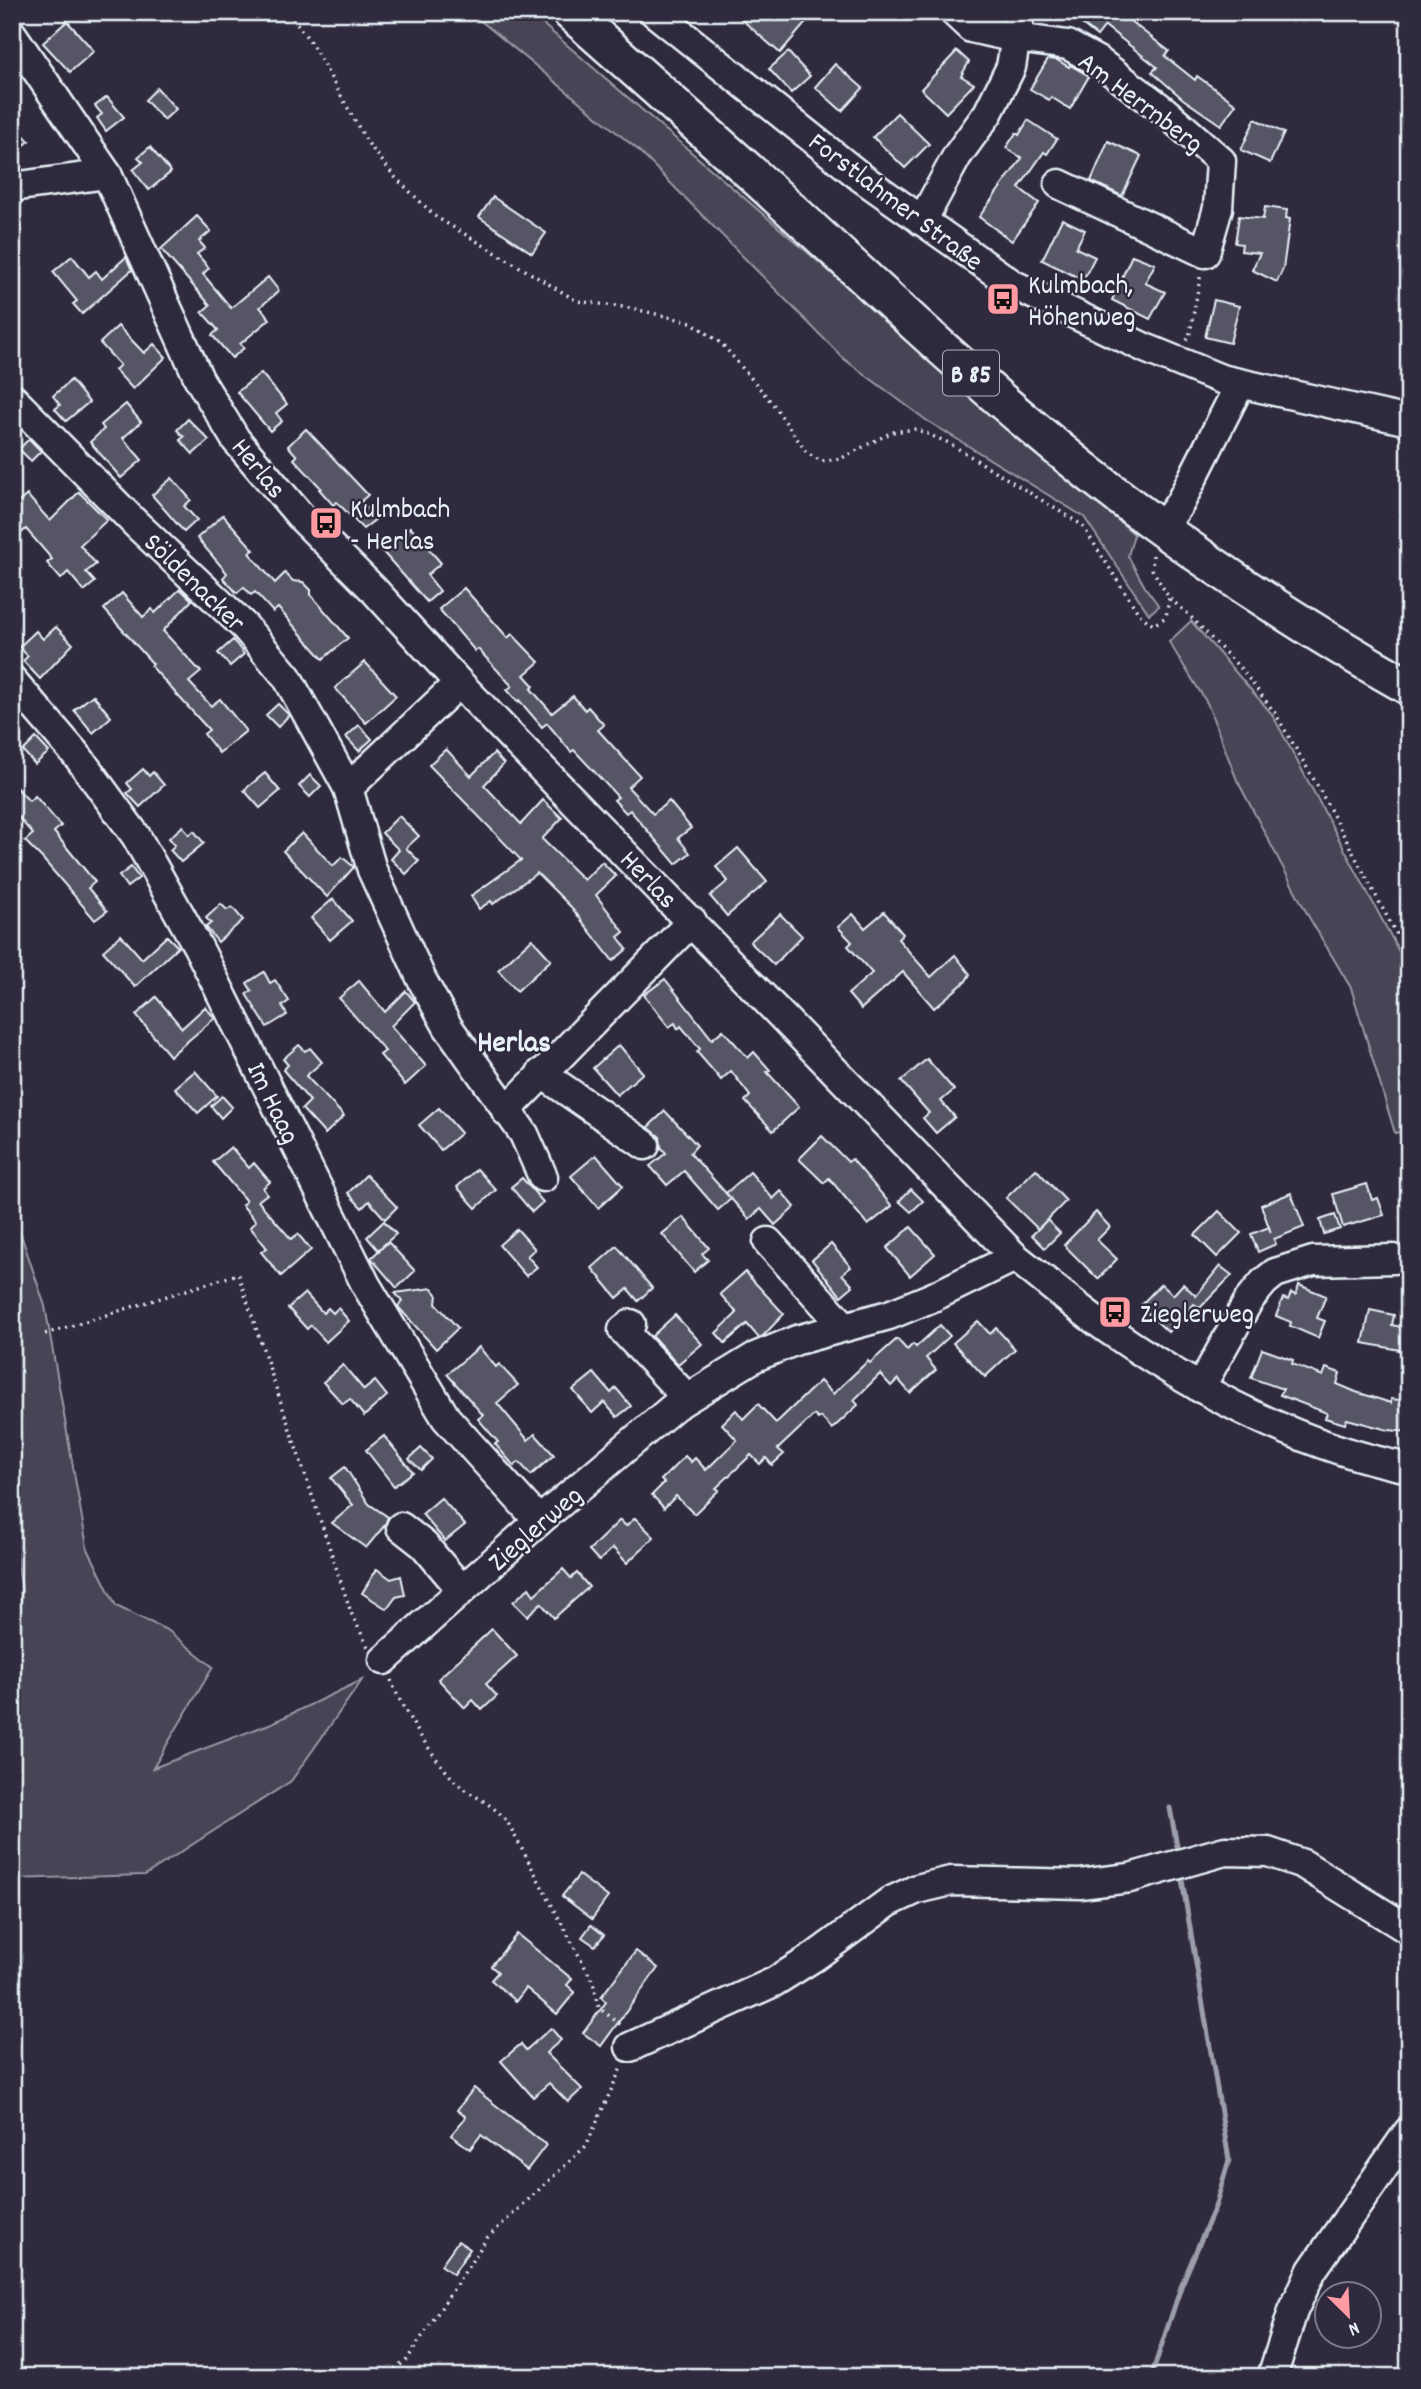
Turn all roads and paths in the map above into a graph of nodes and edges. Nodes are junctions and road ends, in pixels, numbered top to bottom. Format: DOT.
graph roads {
  1 [pos="289,12"];
  2 [pos="570,12"];
  3 [pos="654,12"];
  4 [pos="954,12"];
  5 [pos="1018,25"];
  6 [pos="12,34"];
  7 [pos="107,174"];
  8 [pos="1059,184"];
  9 [pos="12,187"];
  10 [pos="922,221"];
  11 [pos="1205,253"];
  12 [pos="1157,353"];
  13 [pos="1240,384"];
  14 [pos="12,398"];
  15 [pos="1409,421"];
  16 [pos="1165,530"];
  17 [pos="1170,598"];
  18 [pos="12,680"];
  19 [pos="459,683"];
  20 [pos="1409,687"];
  21 [pos="348,788"];
  22 [pos="692,921"];
  23 [pos="1409,958"];
  24 [pos="541,1073"];
  25 [pos="506,1111"];
  26 [pos="645,1144"];
  27 [pos="543,1177"];
  28 [pos="768,1242"];
  29 [pos="1015,1257"];
  30 [pos="1394,1259"];
  31 [pos="631,1324"];
  32 [pos="844,1326"];
  33 [pos="45,1334"];
  34 [pos="1200,1388"];
  35 [pos="687,1398"];
  36 [pos="1409,1468"];
  37 [pos="539,1521"];
  38 [pos="401,1527"];
  39 [pos="462,1590"];
  40 [pos="384,1660"];
  41 [pos="1409,1930"];
  42 [pos="636,2044"];
  43 [pos="1409,2131"];
  44 [pos="383,2377"];
  45 [pos="1272,2377"];
  1 -- 17 [label="path"];
  2 -- 16 [label="main road, B 85"];
  3 -- 10 [label="street, Forstlahmer Straße"];
  4 -- 5 [label="street"];
  5 -- 10 [label="street"];
  5 -- 11 [label="street, Am Herrnberg"];
  6 -- 7 [label="street, Herlas"];
  7 -- 9 [label="street"];
  7 -- 19 [label="street, Herlas"];
  8 -- 11 [label="street"];
  10 -- 12 [label="street, Forstlahmer Straße"];
  11 -- 12 [label="path"];
  12 -- 13 [label="street, Forstlahmer Straße"];
  13 -- 15 [label="street, Forstlahmer Straße"];
  13 -- 16 [label="street"];
  14 -- 21 [label="street, Söldenacker"];
  16 -- 17 [label="path"];
  16 -- 20 [label="main road, B 85"];
  17 -- 23 [label="path"];
  18 -- 37 [label="street, Im Haag"];
  19 -- 21 [label="street"];
  19 -- 22 [label="street, Herlas"];
  21 -- 25 [label="street, Söldenacker"];
  22 -- 24 [label="street, Herlas"];
  22 -- 29 [label="street, Herlas"];
  24 -- 25 [label="street"];
  24 -- 26 [label="street"];
  25 -- 27 [label="street, Söldenacker"];
  28 -- 32 [label="street"];
  29 -- 32 [label="street, Zieglerweg"];
  29 -- 34 [label="street, Herlas"];
  30 -- 34 [label="street"];
  31 -- 35 [label="street"];
  32 -- 35 [label="street, Zieglerweg"];
  33 -- 40 [label="path"];
  34 -- 36 [label="street, Herlas"];
  35 -- 37 [label="street, Zieglerweg"];
  37 -- 39 [label="street, Zieglerweg"];
  38 -- 39 [label="street"];
  39 -- 40 [label="street, Zieglerweg"];
  40 -- 42 [label="path"];
  41 -- 42 [label="street"];
  42 -- 44 [label="path"];
  43 -- 45 [label="street"];
}
